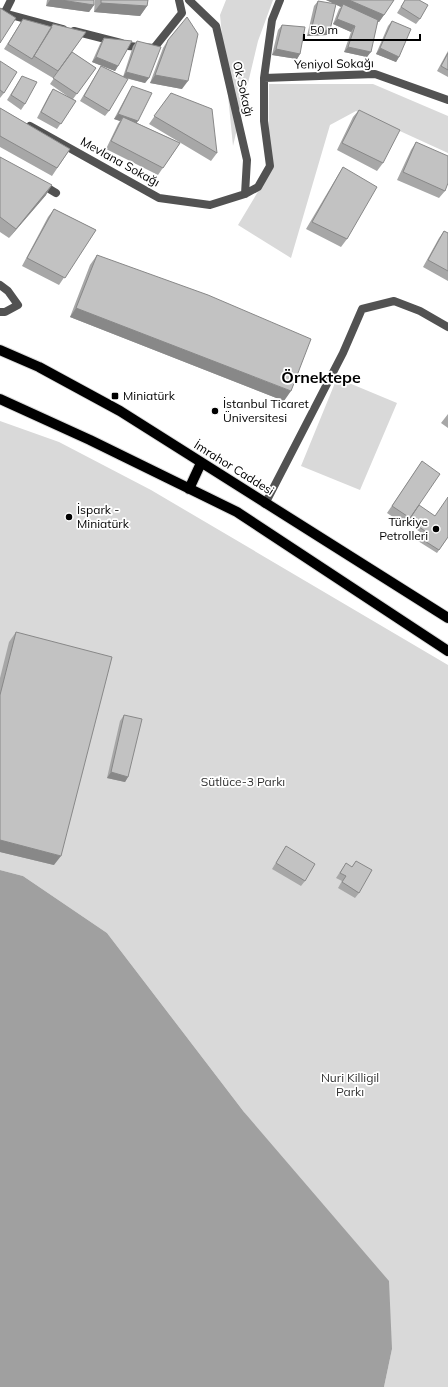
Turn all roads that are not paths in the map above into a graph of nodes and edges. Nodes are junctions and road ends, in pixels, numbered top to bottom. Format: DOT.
graph roads {
  1 [pos="11,0"];
  2 [pos="179,0"];
  3 [pos="189,0"];
  4 [pos="280,0"];
  5 [pos="2,13"];
  6 [pos="264,78"];
  7 [pos="448,100"];
  8 [pos="26,124"];
  9 [pos="31,179"];
  10 [pos="56,193"];
  11 [pos="245,194"];
  12 [pos="0,285"];
  13 [pos="0,312"];
  14 [pos="448,327"];
  15 [pos="0,350"];
  16 [pos="0,399"];
  17 [pos="201,463"];
  18 [pos="189,489"];
  19 [pos="265,504"];
  20 [pos="448,618"];
  21 [pos="448,651"];
  1 -- 5 [label="street"];
  2 -- 5 [label="street"];
  3 -- 11 [label="street, Ok Sokağı"];
  4 -- 6 [label="street, Mevlana Sokağı"];
  6 -- 7 [label="street, Yeniyol Sokağı"];
  6 -- 11 [label="street, Mevlana Sokağı"];
  8 -- 11 [label="street, Mevlana Sokağı"];
  9 -- 10 [label="street"];
  12 -- 13 [label="street"];
  14 -- 19 [label="street"];
  15 -- 17 [label="main road, İmrahor Caddesi"];
  16 -- 18 [label="main road"];
  17 -- 18 [label="main road"];
  17 -- 19 [label="main road, İmrahor Caddesi"];
  18 -- 21 [label="main road"];
  19 -- 20 [label="main road, İmrahor Caddesi"];
}
